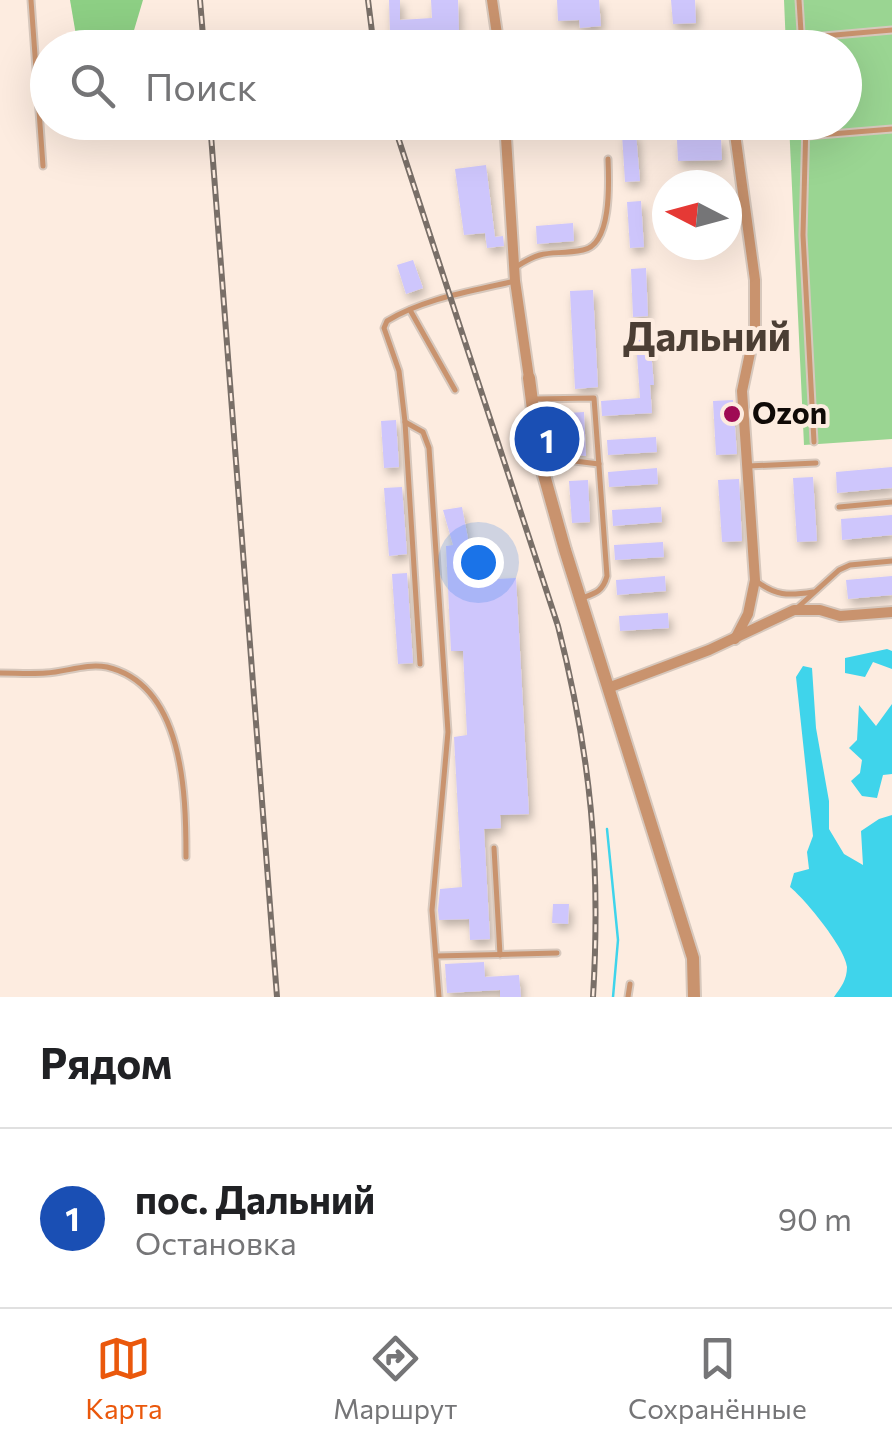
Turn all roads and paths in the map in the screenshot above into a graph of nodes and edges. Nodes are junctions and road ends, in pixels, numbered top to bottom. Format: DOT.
graph roads {
  1 [pos="31,0"];
  2 [pos="492,0"];
  3 [pos="799,0"];
  4 [pos="33,30"];
  5 [pos="497,30"];
  6 [pos="801,30"];
  7 [pos="892,30"];
  8 [pos="862,33"];
  9 [pos="892,129"];
  10 [pos="862,131"];
  11 [pos="41,140"];
  12 [pos="506,140"];
  13 [pos="736,140"];
  14 [pos="807,140"];
  15 [pos="608,159"];
  16 [pos="43,166"];
  17 [pos="514,275"];
  18 [pos="410,310"];
  19 [pos="529,378"];
  20 [pos="456,390"];
  21 [pos="532,399"];
  22 [pos="405,422"];
  23 [pos="814,442"];
  24 [pos="539,457"];
  25 [pos="816,463"];
  26 [pos="599,464"];
  27 [pos="748,466"];
  28 [pos="892,502"];
  29 [pos="839,507"];
  30 [pos="892,561"];
  31 [pos="754,580"];
  32 [pos="816,591"];
  33 [pos="580,599"];
  34 [pos="794,610"];
  35 [pos="892,612"];
  36 [pos="735,639"];
  37 [pos="420,664"];
  38 [pos="0,673"];
  39 [pos="608,688"];
  40 [pos="494,848"];
  41 [pos="186,858"];
  42 [pos="500,954"];
  43 [pos="558,954"];
  44 [pos="436,956"];
  45 [pos="630,984"];
  46 [pos="439,997"];
  47 [pos="628,997"];
  48 [pos="694,997"];
  1 -- 4 [label="lane"];
  2 -- 5 [label="street"];
  3 -- 6 [label="lane"];
  7 -- 8 [label="lane"];
  9 -- 10 [label="lane"];
  11 -- 16 [label="lane"];
  12 -- 17 [label="street"];
  13 -- 27 [label="street"];
  14 -- 23 [label="lane"];
  15 -- 17 [label="lane"];
  17 -- 18 [label="lane"];
  17 -- 19 [label="street"];
  18 -- 20 [label="lane"];
  18 -- 22 [label="lane"];
  19 -- 21 [label="street"];
  21 -- 24 [label="street"];
  21 -- 26 [label="lane"];
  22 -- 37 [label="lane"];
  22 -- 44 [label="lane"];
  24 -- 26 [label="lane"];
  24 -- 33 [label="street"];
  25 -- 27 [label="lane"];
  26 -- 33 [label="lane"];
  27 -- 31 [label="street"];
  28 -- 29 [label="lane"];
  30 -- 32 [label="lane"];
  31 -- 32 [label="lane"];
  31 -- 36 [label="street"];
  32 -- 34 [label="lane"];
  33 -- 39 [label="street"];
  34 -- 35 [label="street"];
  34 -- 36 [label="street"];
  36 -- 39 [label="street"];
  38 -- 41 [label="lane"];
  39 -- 48 [label="street"];
  40 -- 42 [label="lane"];
  42 -- 43 [label="lane"];
  42 -- 44 [label="lane"];
  44 -- 46 [label="lane"];
  45 -- 47 [label="lane"];
}
